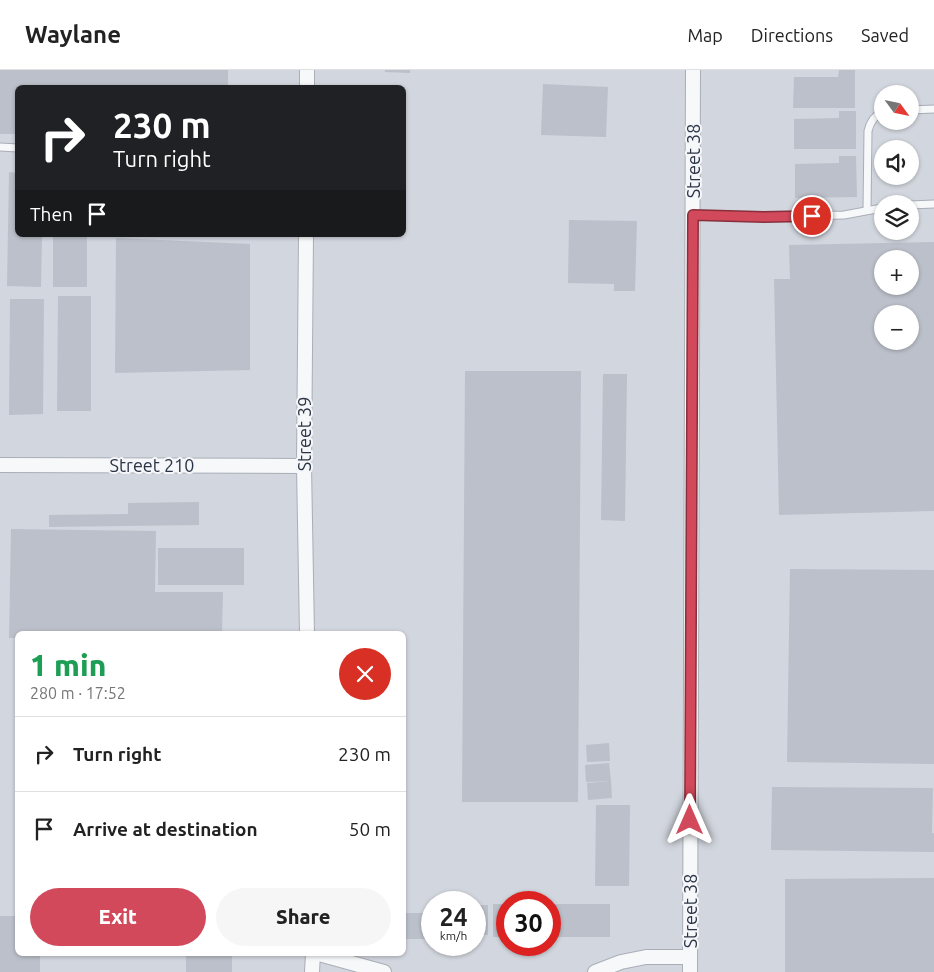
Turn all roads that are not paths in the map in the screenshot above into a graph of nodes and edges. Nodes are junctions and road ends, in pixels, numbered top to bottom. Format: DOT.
graph roads {
  1 [pos="307,70"];
  2 [pos="693,70"];
  3 [pos="307,85"];
  4 [pos="934,109"];
  5 [pos="919,110"];
  6 [pos="874,117"];
  7 [pos="0,147"];
  8 [pos="15,148"];
  9 [pos="934,204"];
  10 [pos="919,205"];
  11 [pos="874,209"];
  12 [pos="867,210"];
  13 [pos="693,215"];
  14 [pos="306,237"];
  15 [pos="0,465"];
  16 [pos="304,466"];
  17 [pos="307,631"];
  18 [pos="313,956"];
  19 [pos="326,956"];
  20 [pos="690,956"];
  21 [pos="312,972"];
  22 [pos="384,972"];
  23 [pos="595,972"];
  24 [pos="690,972"];
  1 -- 3 [label="street"];
  2 -- 13 [label="street, Street 38"];
  4 -- 5 [label="lane"];
  6 -- 12 [label="lane"];
  7 -- 8 [label="lane"];
  9 -- 10 [label="lane"];
  11 -- 12 [label="lane"];
  12 -- 13 [label="lane"];
  13 -- 20 [label="street, Street 38"];
  14 -- 16 [label="street, Street 39"];
  15 -- 16 [label="street, Street 210"];
  16 -- 17 [label="street, Street 39"];
  18 -- 21 [label="street"];
  19 -- 22 [label="street"];
  20 -- 23 [label="street"];
  20 -- 24 [label="street, Street 38"];
}
